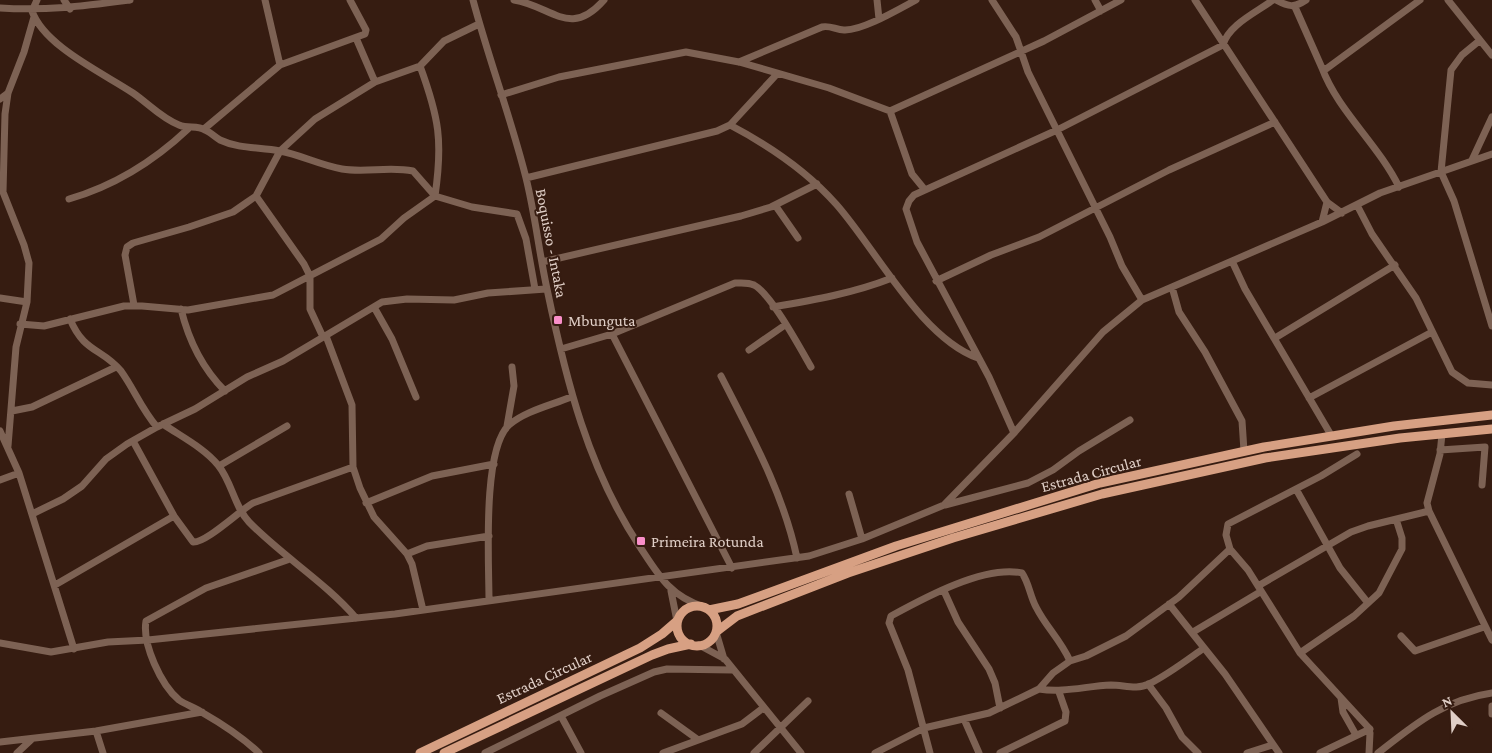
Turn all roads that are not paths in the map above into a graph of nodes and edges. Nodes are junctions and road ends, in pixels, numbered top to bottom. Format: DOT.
graph roads {
  1 [pos="37,0"];
  2 [pos="64,0"];
  3 [pos="130,0"];
  4 [pos="265,0"];
  5 [pos="350,0"];
  6 [pos="474,0"];
  7 [pos="514,0"];
  8 [pos="604,0"];
  9 [pos="877,0"];
  10 [pos="916,0"];
  11 [pos="992,0"];
  12 [pos="1095,0"];
  13 [pos="1121,0"];
  14 [pos="1195,0"];
  15 [pos="1272,0"];
  16 [pos="1276,0"];
  17 [pos="1306,0"];
  18 [pos="1420,0"];
  19 [pos="1448,0"];
  20 [pos="1295,7"];
  21 [pos="0,8"];
  22 [pos="70,9"];
  23 [pos="1102,10"];
  24 [pos="33,14"];
  25 [pos="879,19"];
  26 [pos="479,24"];
  27 [pos="356,38"];
  28 [pos="1479,41"];
  29 [pos="1223,45"];
  30 [pos="1019,51"];
  31 [pos="1492,55"];
  32 [pos="739,62"];
  33 [pos="280,65"];
  34 [pos="420,66"];
  35 [pos="1322,68"];
  36 [pos="777,74"];
  37 [pos="375,82"];
  38 [pos="8,93"];
  39 [pos="501,95"];
  40 [pos="0,99"];
  41 [pos="3,111"];
  42 [pos="890,111"];
  43 [pos="1492,117"];
  44 [pos="1274,122"];
  45 [pos="730,125"];
  46 [pos="188,129"];
  47 [pos="204,129"];
  48 [pos="1057,130"];
  49 [pos="280,151"];
  50 [pos="1492,154"];
  51 [pos="1472,160"];
  52 [pos="1441,172"];
  53 [pos="526,178"];
  54 [pos="817,184"];
  55 [pos="1399,187"];
  56 [pos="925,190"];
  57 [pos="256,196"];
  58 [pos="435,196"];
  59 [pos="69,199"];
  60 [pos="1327,202"];
  61 [pos="775,205"];
  62 [pos="1358,205"];
  63 [pos="1095,209"];
  64 [pos="1342,213"];
  65 [pos="1322,222"];
  66 [pos="798,238"];
  67 [pos="1232,261"];
  68 [pos="542,262"];
  69 [pos="1395,265"];
  70 [pos="310,276"];
  71 [pos="892,278"];
  72 [pos="936,281"];
  73 [pos="1172,287"];
  74 [pos="535,289"];
  75 [pos="546,289"];
  76 [pos="0,298"];
  77 [pos="1142,300"];
  78 [pos="27,302"];
  79 [pos="134,305"];
  80 [pos="374,307"];
  81 [pos="774,307"];
  82 [pos="182,310"];
  83 [pos="70,319"];
  84 [pos="20,324"];
  85 [pos="785,325"];
  86 [pos="1492,326"];
  87 [pos="1432,332"];
  88 [pos="612,334"];
  89 [pos="324,337"];
  90 [pos="1275,338"];
  91 [pos="561,349"];
  92 [pos="749,350"];
  93 [pos="978,358"];
  94 [pos="116,367"];
  95 [pos="512,367"];
  96 [pos="811,367"];
  97 [pos="720,376"];
  98 [pos="1492,385"];
  99 [pos="225,392"];
  100 [pos="416,397"];
  101 [pos="571,397"];
  102 [pos="1309,398"];
  103 [pos="12,411"];
  104 [pos="1492,415"];
  105 [pos="1130,420"];
  106 [pos="160,426"];
  107 [pos="287,426"];
  108 [pos="508,426"];
  109 [pos="1492,428"];
  110 [pos="0,431"];
  111 [pos="1014,433"];
  112 [pos="1442,434"];
  113 [pos="1331,435"];
  114 [pos="133,441"];
  115 [pos="8,446"];
  116 [pos="1440,450"];
  117 [pos="1244,451"];
  118 [pos="1358,454"];
  119 [pos="494,464"];
  120 [pos="219,466"];
  121 [pos="353,467"];
  122 [pos="19,473"];
  123 [pos="0,480"];
  124 [pos="1482,484"];
  125 [pos="1296,489"];
  126 [pos="849,494"];
  127 [pos="366,504"];
  128 [pos="944,505"];
  129 [pos="240,510"];
  130 [pos="1428,511"];
  131 [pos="32,514"];
  132 [pos="174,516"];
  133 [pos="1396,519"];
  134 [pos="489,536"];
  135 [pos="862,539"];
  136 [pos="1326,546"];
  137 [pos="1230,549"];
  138 [pos="406,554"];
  139 [pos="797,558"];
  140 [pos="290,559"];
  141 [pos="732,568"];
  142 [pos="660,577"];
  143 [pos="55,585"];
  144 [pos="1259,589"];
  145 [pos="671,591"];
  146 [pos="944,591"];
  147 [pos="489,600"];
  148 [pos="1368,603"];
  149 [pos="1169,604"];
  150 [pos="707,609"];
  151 [pos="423,610"];
  152 [pos="356,618"];
  153 [pos="677,621"];
  154 [pos="1484,627"];
  155 [pos="716,632"];
  156 [pos="1193,632"];
  157 [pos="1401,636"];
  158 [pos="148,640"];
  159 [pos="1492,640"];
  160 [pos="0,643"];
  161 [pos="695,645"];
  162 [pos="1204,648"];
  163 [pos="74,649"];
  164 [pos="1300,653"];
  165 [pos="725,659"];
  166 [pos="1070,661"];
  167 [pos="732,670"];
  168 [pos="1148,684"];
  169 [pos="1039,688"];
  170 [pos="1059,692"];
  171 [pos="1492,693"];
  172 [pos="1341,698"];
  173 [pos="808,701"];
  174 [pos="1492,706"];
  175 [pos="764,708"];
  176 [pos="1000,708"];
  177 [pos="202,712"];
  178 [pos="661,713"];
  179 [pos="1492,714"];
  180 [pos="561,716"];
  181 [pos="964,719"];
  182 [pos="924,728"];
  183 [pos="780,729"];
  184 [pos="1370,729"];
  185 [pos="96,731"];
  186 [pos="1356,735"];
  187 [pos="32,739"];
  188 [pos="697,739"];
  189 [pos="0,742"];
  190 [pos="1272,746"];
  191 [pos="494,751"];
  192 [pos="17,753"];
  193 [pos="103,753"];
  194 [pos="259,753"];
  195 [pos="420,753"];
  196 [pos="444,753"];
  197 [pos="485,753"];
  198 [pos="581,753"];
  199 [pos="663,753"];
  200 [pos="754,753"];
  201 [pos="801,753"];
  202 [pos="875,753"];
  203 [pos="930,753"];
  204 [pos="979,753"];
  205 [pos="1000,753"];
  206 [pos="1198,753"];
  207 [pos="1247,753"];
  208 [pos="1279,753"];
  209 [pos="1320,753"];
  210 [pos="1369,753"];
  211 [pos="1378,753"];
  1 -- 24 [label="street"];
  2 -- 22 [label="street"];
  3 -- 22 [label="street"];
  4 -- 33 [label="street"];
  5 -- 27 [label="street"];
  6 -- 26 [label="street, Boquisso - Intaka"];
  7 -- 8 [label="street"];
  9 -- 25 [label="street"];
  10 -- 25 [label="street"];
  11 -- 30 [label="street"];
  12 -- 23 [label="street"];
  13 -- 23 [label="street"];
  14 -- 29 [label="street"];
  15 -- 29 [label="street"];
  16 -- 20 [label="street"];
  17 -- 20 [label="street"];
  18 -- 35 [label="street"];
  19 -- 28 [label="street"];
  20 -- 35 [label="street"];
  21 -- 24 [label="street"];
  22 -- 24 [label="street"];
  23 -- 30 [label="street"];
  24 -- 38 [label="street"];
  24 -- 46 [label="street"];
  25 -- 32 [label="street"];
  26 -- 34 [label="street"];
  26 -- 39 [label="street, Boquisso - Intaka"];
  27 -- 33 [label="street"];
  27 -- 37 [label="street"];
  28 -- 31 [label="street"];
  28 -- 52 [label="street"];
  29 -- 44 [label="street"];
  29 -- 48 [label="street"];
  30 -- 42 [label="street"];
  30 -- 48 [label="street"];
  32 -- 36 [label="street"];
  32 -- 39 [label="street"];
  33 -- 47 [label="street"];
  34 -- 37 [label="street"];
  34 -- 58 [label="street"];
  35 -- 55 [label="street"];
  36 -- 42 [label="street"];
  36 -- 45 [label="street"];
  37 -- 49 [label="street"];
  38 -- 40 [label="street"];
  38 -- 41 [label="street"];
  39 -- 53 [label="street, Boquisso - Intaka"];
  41 -- 78 [label="street"];
  42 -- 56 [label="street"];
  43 -- 51 [label="street"];
  44 -- 60 [label="street"];
  44 -- 63 [label="street"];
  45 -- 53 [label="street"];
  45 -- 54 [label="street"];
  46 -- 47 [label="street"];
  46 -- 59 [label="street"];
  47 -- 49 [label="street"];
  48 -- 56 [label="street"];
  48 -- 63 [label="street"];
  49 -- 57 [label="street"];
  49 -- 58 [label="street"];
  50 -- 51 [label="street"];
  51 -- 52 [label="street"];
  52 -- 55 [label="street"];
  52 -- 86 [label="street"];
  53 -- 68 [label="street, Boquisso - Intaka"];
  54 -- 61 [label="street"];
  54 -- 71 [label="street"];
  55 -- 62 [label="street"];
  56 -- 72 [label="street"];
  57 -- 70 [label="street"];
  57 -- 79 [label="street"];
  58 -- 70 [label="street"];
  58 -- 74 [label="street"];
  60 -- 64 [label="street"];
  60 -- 65 [label="street"];
  61 -- 66 [label="street"];
  61 -- 68 [label="street"];
  62 -- 64 [label="street"];
  62 -- 69 [label="street"];
  63 -- 72 [label="street"];
  63 -- 77 [label="street"];
  64 -- 65 [label="street"];
  65 -- 67 [label="street"];
  67 -- 73 [label="street"];
  67 -- 90 [label="street"];
  68 -- 75 [label="street, Boquisso - Intaka"];
  69 -- 87 [label="street"];
  69 -- 90 [label="street"];
  70 -- 82 [label="street"];
  70 -- 89 [label="street"];
  71 -- 81 [label="street"];
  71 -- 93 [label="street"];
  72 -- 93 [label="street"];
  73 -- 77 [label="street"];
  73 -- 117 [label="street"];
  74 -- 75 [label="street"];
  74 -- 80 [label="street"];
  75 -- 91 [label="street, Boquisso - Intaka"];
  76 -- 78 [label="street"];
  77 -- 111 [label="street"];
  78 -- 84 [label="street"];
  79 -- 82 [label="street"];
  79 -- 83 [label="street"];
  80 -- 89 [label="street"];
  80 -- 100 [label="street"];
  81 -- 85 [label="street"];
  81 -- 88 [label="street"];
  82 -- 99 [label="street"];
  83 -- 84 [label="street"];
  83 -- 94 [label="street"];
  84 -- 103 [label="street"];
  85 -- 92 [label="street"];
  85 -- 96 [label="street"];
  87 -- 98 [label="street"];
  87 -- 102 [label="street"];
  88 -- 91 [label="street"];
  88 -- 141 [label="street"];
  89 -- 99 [label="street"];
  89 -- 121 [label="street"];
  90 -- 102 [label="street"];
  91 -- 101 [label="street, Boquisso - Intaka"];
  93 -- 111 [label="street"];
  94 -- 103 [label="street"];
  94 -- 106 [label="street"];
  95 -- 108 [label="street"];
  97 -- 139 [label="street"];
  99 -- 106 [label="street"];
  101 -- 108 [label="street"];
  101 -- 142 [label="street, Boquisso - Intaka"];
  102 -- 113 [label="street"];
  103 -- 115 [label="street"];
  104 -- 113 [label="main road, Estrada Circular"];
  105 -- 128 [label="street"];
  106 -- 114 [label="street"];
  106 -- 120 [label="street"];
  107 -- 120 [label="street"];
  108 -- 119 [label="street"];
  109 -- 112 [label="main road, Estrada Circular"];
  110 -- 115 [label="street"];
  111 -- 128 [label="street"];
  112 -- 116 [label="street"];
  112 -- 155 [label="main road, Estrada Circular"];
  113 -- 117 [label="main road, Estrada Circular"];
  114 -- 131 [label="street"];
  114 -- 132 [label="street"];
  115 -- 122 [label="street"];
  116 -- 124 [label="street"];
  116 -- 130 [label="street"];
  117 -- 150 [label="main road, Estrada Circular"];
  118 -- 125 [label="street"];
  119 -- 127 [label="street"];
  119 -- 134 [label="street"];
  120 -- 129 [label="street"];
  121 -- 127 [label="street"];
  121 -- 129 [label="street"];
  122 -- 123 [label="street"];
  122 -- 131 [label="street"];
  125 -- 136 [label="street"];
  125 -- 137 [label="street"];
  126 -- 135 [label="street"];
  127 -- 138 [label="street"];
  128 -- 135 [label="street"];
  129 -- 132 [label="street"];
  129 -- 140 [label="street"];
  130 -- 133 [label="street"];
  130 -- 154 [label="street"];
  131 -- 143 [label="street"];
  132 -- 143 [label="street"];
  133 -- 136 [label="street"];
  133 -- 148 [label="street"];
  134 -- 138 [label="street"];
  134 -- 147 [label="street"];
  135 -- 139 [label="street"];
  136 -- 144 [label="street"];
  136 -- 148 [label="street"];
  137 -- 144 [label="street"];
  137 -- 149 [label="street"];
  138 -- 151 [label="street"];
  139 -- 141 [label="street"];
  140 -- 152 [label="street"];
  140 -- 158 [label="street"];
  141 -- 142 [label="street"];
  142 -- 145 [label="street, Boquisso - Intaka"];
  142 -- 147 [label="street"];
  143 -- 163 [label="street"];
  144 -- 156 [label="street"];
  144 -- 164 [label="street"];
  145 -- 150 [label="street"];
  145 -- 153 [label="street"];
  146 -- 166 [label="street"];
  146 -- 176 [label="street"];
  146 -- 182 [label="street"];
  147 -- 151 [label="street"];
  148 -- 164 [label="street"];
  149 -- 156 [label="street"];
  149 -- 166 [label="street"];
  150 -- 153 [label="main road"];
  150 -- 155 [label="main road"];
  151 -- 152 [label="street"];
  152 -- 158 [label="street"];
  153 -- 161 [label="main road"];
  153 -- 195 [label="main road, Estrada Circular"];
  154 -- 157 [label="street"];
  154 -- 159 [label="street"];
  155 -- 161 [label="main road"];
  155 -- 165 [label="street"];
  156 -- 162 [label="street"];
  158 -- 163 [label="street"];
  158 -- 177 [label="street"];
  160 -- 163 [label="street"];
  161 -- 165 [label="street"];
  161 -- 196 [label="main road, Estrada Circular"];
  162 -- 168 [label="street"];
  162 -- 190 [label="street"];
  164 -- 172 [label="street"];
  165 -- 167 [label="street"];
  166 -- 169 [label="street"];
  167 -- 175 [label="street"];
  167 -- 180 [label="street"];
  168 -- 170 [label="street"];
  168 -- 206 [label="street"];
  169 -- 170 [label="street"];
  169 -- 176 [label="street"];
  170 -- 205 [label="street"];
  171 -- 211 [label="street"];
  172 -- 184 [label="street"];
  172 -- 186 [label="street"];
  173 -- 183 [label="street"];
  174 -- 179 [label="street"];
  175 -- 183 [label="street"];
  175 -- 188 [label="street"];
  176 -- 181 [label="street"];
  177 -- 185 [label="street"];
  177 -- 194 [label="street"];
  178 -- 188 [label="street"];
  180 -- 191 [label="street"];
  180 -- 198 [label="street"];
  181 -- 182 [label="street"];
  181 -- 204 [label="street"];
  182 -- 202 [label="street"];
  182 -- 203 [label="street"];
  183 -- 200 [label="street"];
  183 -- 201 [label="street"];
  184 -- 186 [label="street"];
  184 -- 210 [label="street"];
  185 -- 187 [label="street"];
  185 -- 193 [label="street"];
  186 -- 209 [label="street"];
  187 -- 189 [label="street"];
  187 -- 192 [label="street"];
  188 -- 199 [label="street"];
  190 -- 207 [label="street"];
  190 -- 208 [label="street"];
  191 -- 197 [label="street"];
}
